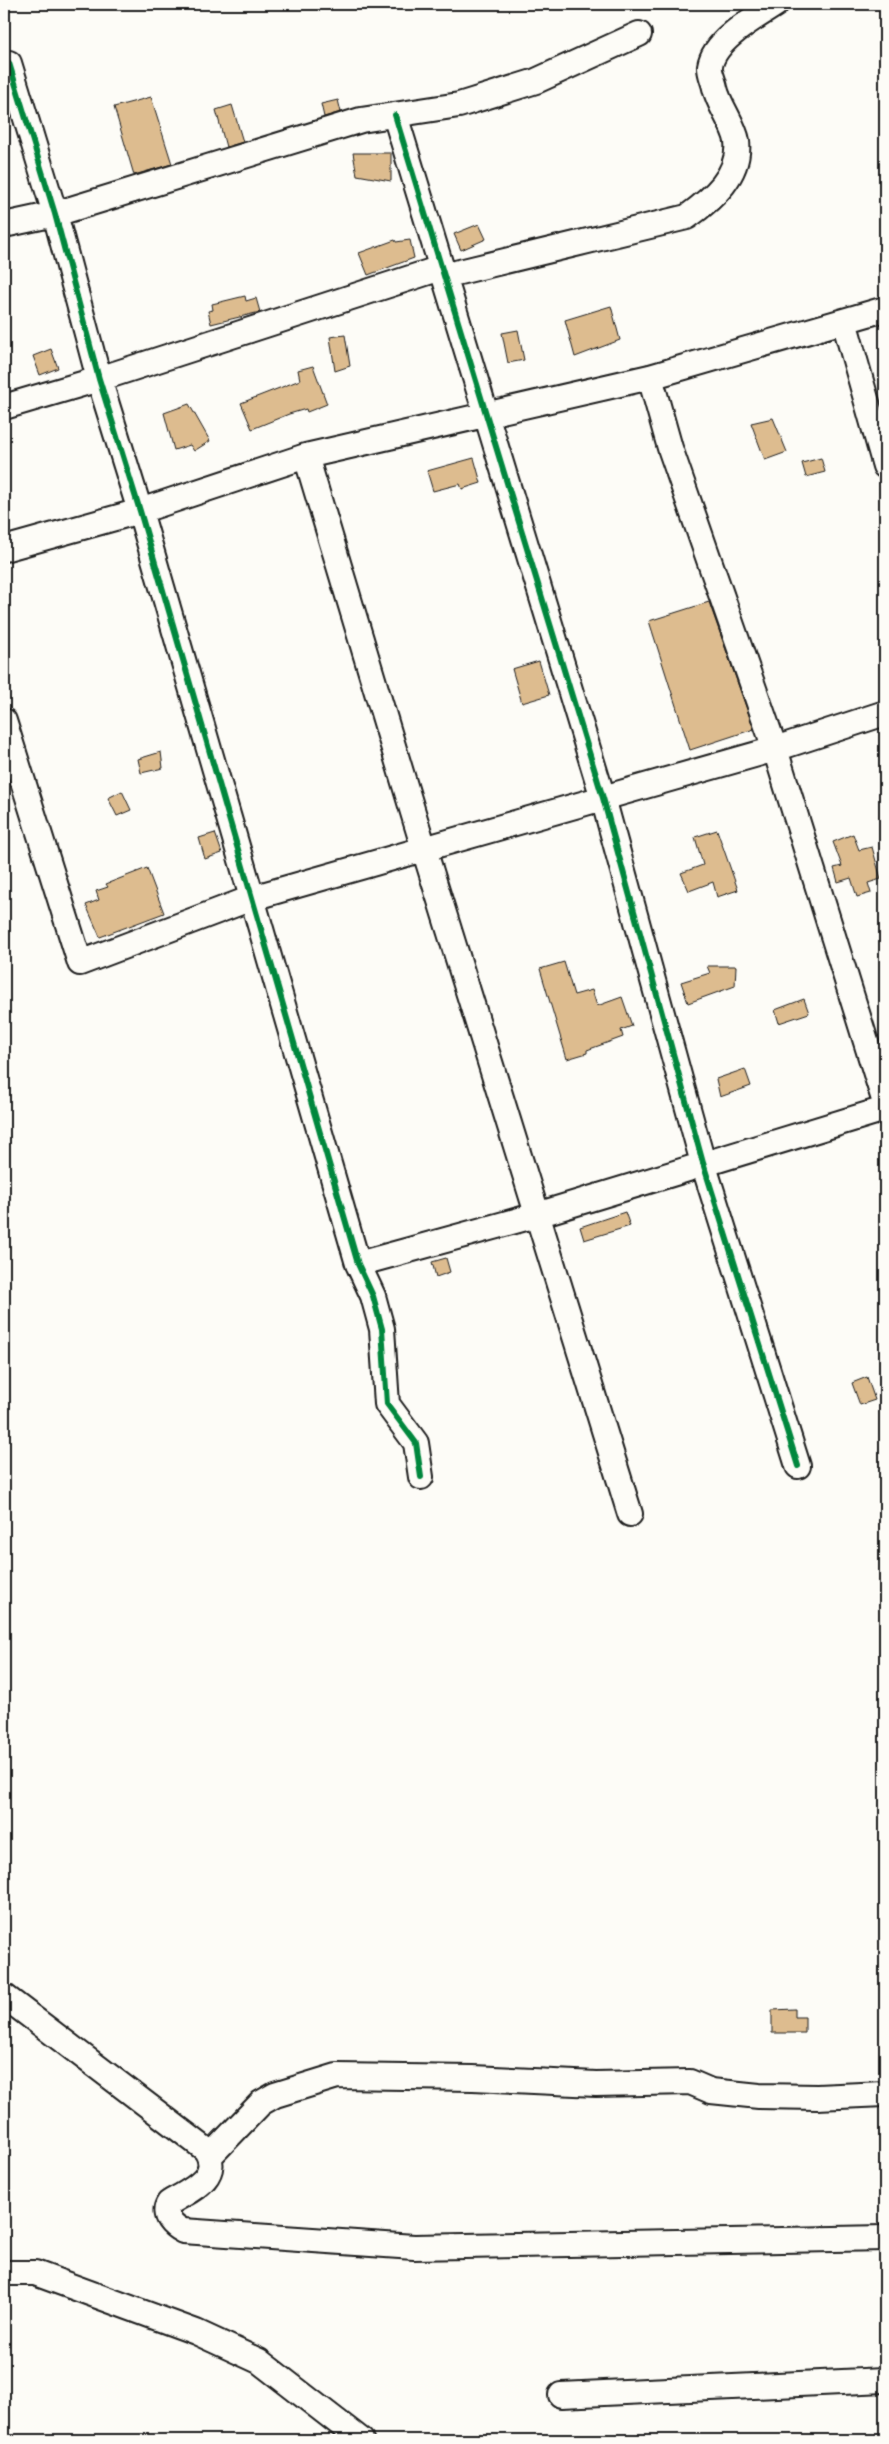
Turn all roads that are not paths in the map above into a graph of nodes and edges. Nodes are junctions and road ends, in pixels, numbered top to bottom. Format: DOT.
graph roads {
  1 [pos="776,4"];
  2 [pos="639,34"];
  3 [pos="9,63"];
  4 [pos="395,115"];
  5 [pos="55,214"];
  6 [pos="4,225"];
  7 [pos="442,272"];
  8 [pos="885,309"];
  9 [pos="844,321"];
  10 [pos="650,377"];
  11 [pos="99,379"];
  12 [pos="4,407"];
  13 [pos="486,414"];
  14 [pos="306,456"];
  15 [pos="885,466"];
  16 [pos="140,511"];
  17 [pos="4,549"];
  18 [pos="885,713"];
  19 [pos="4,721"];
  20 [pos="775,749"];
  21 [pos="603,798"];
  22 [pos="424,849"];
  23 [pos="252,898"];
  24 [pos="885,1102"];
  25 [pos="885,1109"];
  26 [pos="703,1163"];
  27 [pos="537,1215"];
  28 [pos="358,1264"];
  29 [pos="798,1466"];
  30 [pos="421,1477"];
  31 [pos="630,1514"];
  32 [pos="4,1996"];
  33 [pos="884,2094"];
  34 [pos="210,2156"];
  35 [pos="885,2238"];
  36 [pos="4,2273"];
  37 [pos="885,2380"];
  38 [pos="561,2395"];
  39 [pos="362,2440"];
  1 -- 7 [label="street"];
  2 -- 4 [label="street"];
  3 -- 5 [label="street"];
  4 -- 5 [label="street"];
  4 -- 7 [label="street"];
  5 -- 6 [label="street"];
  5 -- 11 [label="street"];
  7 -- 11 [label="street"];
  7 -- 13 [label="street"];
  8 -- 9 [label="street"];
  9 -- 10 [label="street"];
  9 -- 15 [label="street"];
  10 -- 13 [label="street"];
  10 -- 20 [label="street"];
  11 -- 12 [label="street"];
  11 -- 16 [label="street"];
  13 -- 14 [label="street"];
  13 -- 21 [label="street"];
  14 -- 16 [label="street"];
  14 -- 22 [label="street"];
  16 -- 17 [label="street"];
  16 -- 23 [label="street"];
  18 -- 20 [label="street"];
  19 -- 23 [label="street"];
  20 -- 21 [label="street"];
  20 -- 24 [label="street"];
  21 -- 22 [label="street"];
  21 -- 26 [label="street"];
  22 -- 23 [label="street"];
  22 -- 27 [label="street"];
  23 -- 28 [label="street"];
  25 -- 26 [label="street"];
  26 -- 27 [label="street"];
  26 -- 29 [label="street"];
  27 -- 28 [label="street"];
  27 -- 31 [label="street"];
  28 -- 30 [label="street"];
  32 -- 34 [label="street"];
  33 -- 34 [label="street"];
  34 -- 35 [label="street"];
  36 -- 39 [label="street"];
  37 -- 38 [label="street"];
}
